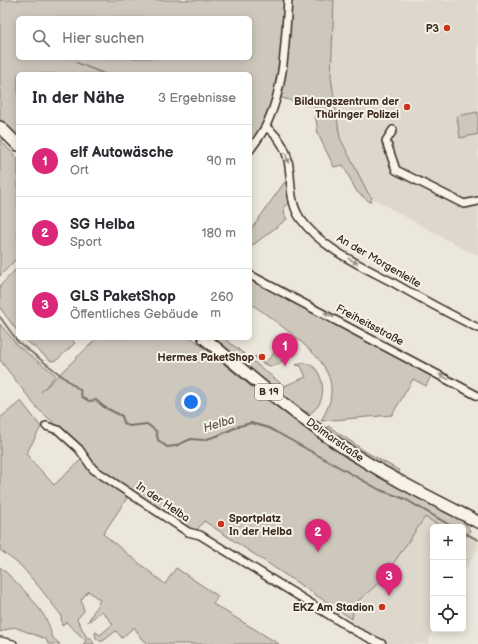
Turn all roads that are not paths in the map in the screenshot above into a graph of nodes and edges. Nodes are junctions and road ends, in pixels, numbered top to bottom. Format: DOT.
graph roads {
  1 [pos="288,0"];
  2 [pos="0,126"];
  3 [pos="266,127"];
  4 [pos="393,130"];
  5 [pos="16,143"];
  6 [pos="252,147"];
  7 [pos="478,202"];
  8 [pos="252,276"];
  9 [pos="478,328"];
  10 [pos="206,340"];
  11 [pos="478,396"];
  12 [pos="46,426"];
  13 [pos="478,522"];
  14 [pos="2,642"];
  15 [pos="13,644"];
  16 [pos="382,644"];
  1 -- 3 [label="street"];
  2 -- 5 [label="main road"];
  3 -- 6 [label="street"];
  3 -- 9 [label="street, An der Morgenleite, one-way"];
  4 -- 7 [label="street"];
  11 -- 8 [label="street, Freiheitsstraße, one-way"];
  10 -- 13 [label="main road, Dolmarstraße / B 19"];
  12 -- 16 [label="street, In der Helba"];
  14 -- 15 [label="street"];
}
